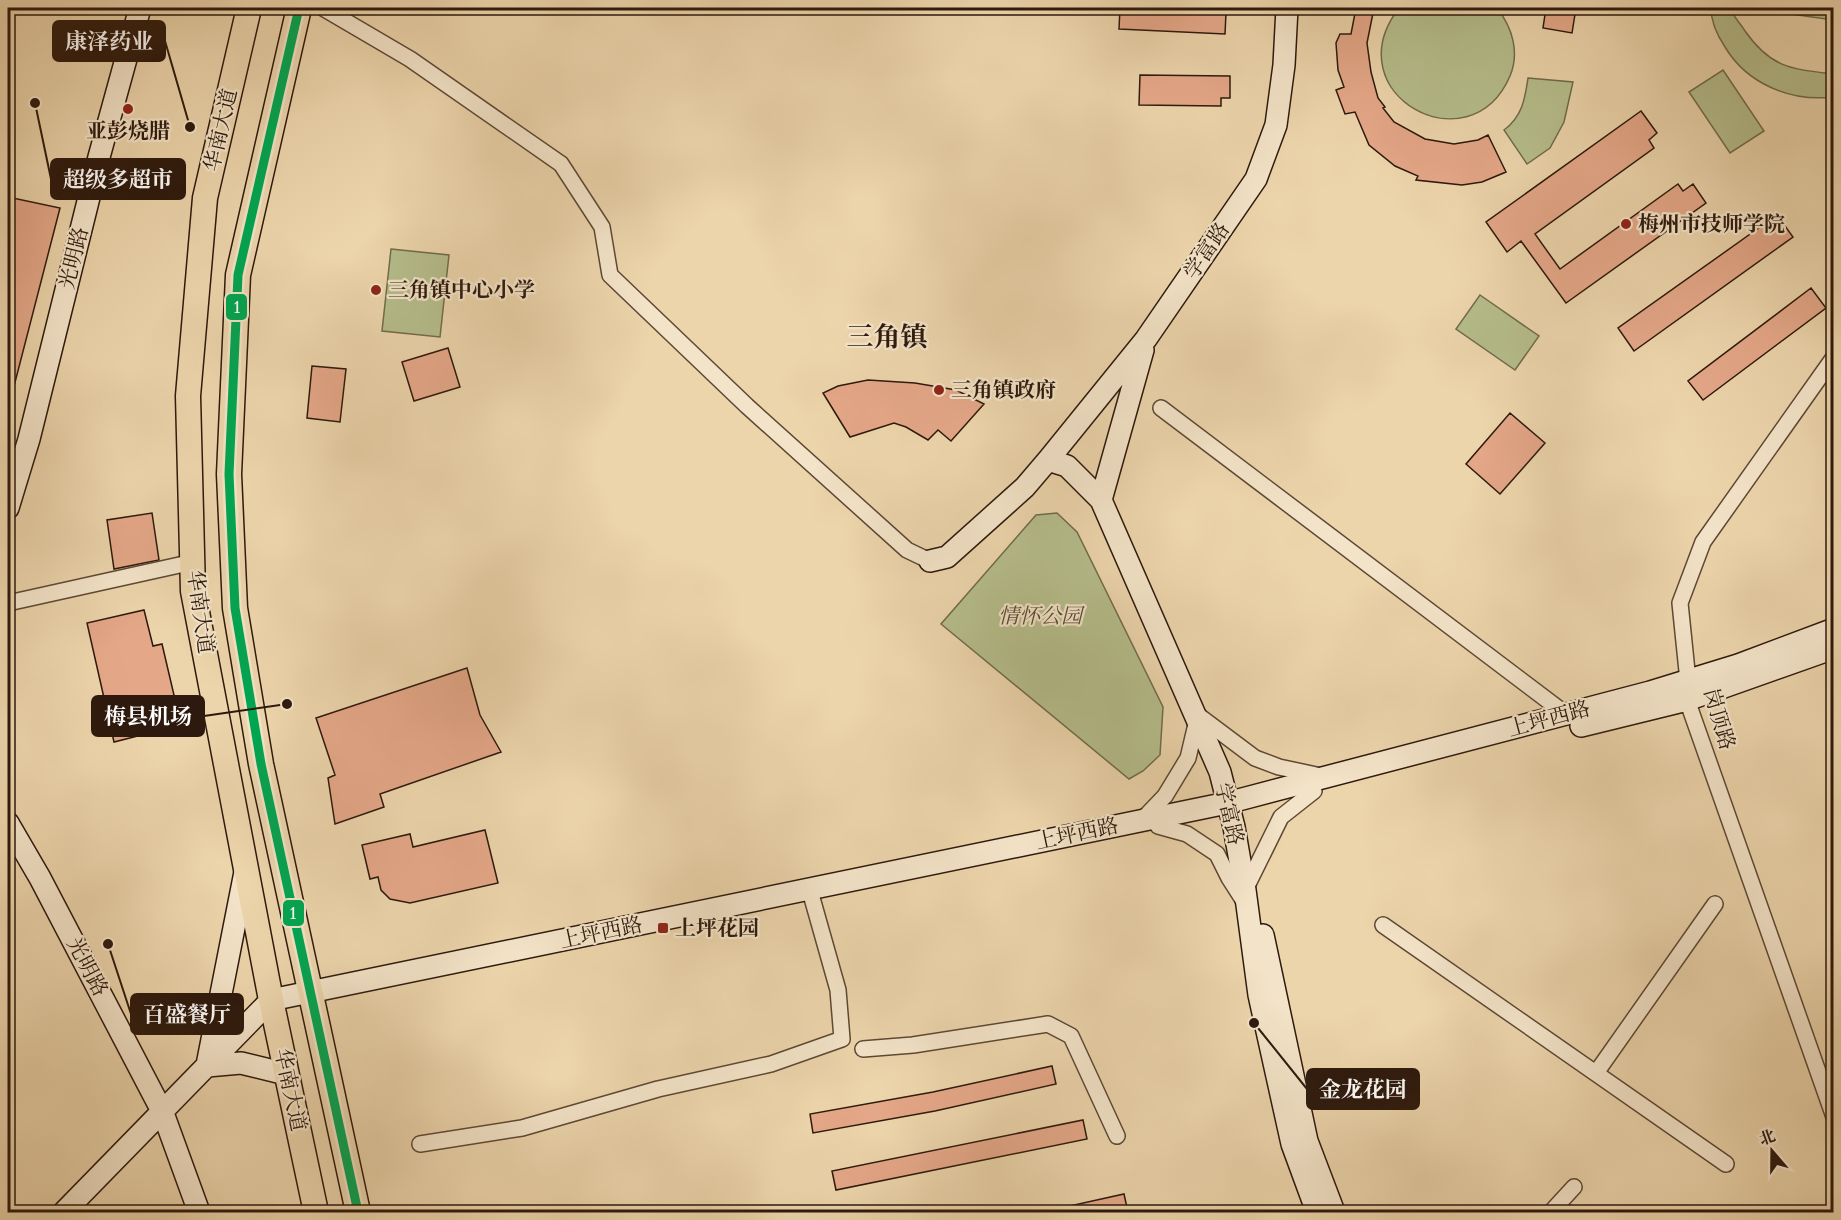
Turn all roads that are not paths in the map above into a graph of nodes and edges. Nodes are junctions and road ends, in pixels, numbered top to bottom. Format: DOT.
graph roads {
  1 [pos="140,8"];
  2 [pos="249,8"];
  3 [pos="299,8"];
  4 [pos="323,8"];
  5 [pos="1287,8"];
  6 [pos="1146,339"];
  7 [pos="1833,357"];
  8 [pos="1161,408"];
  9 [pos="1048,460"];
  10 [pos="1101,500"];
  11 [pos="8,508"];
  12 [pos="930,561"];
  13 [pos="192,562"];
  14 [pos="8,603"];
  15 [pos="1833,629"];
  16 [pos="1833,648"];
  17 [pos="1688,690"];
  18 [pos="1567,715"];
  19 [pos="1196,716"];
  20 [pos="1321,784"];
  21 [pos="270,806"];
  22 [pos="1232,806"];
  23 [pos="236,812"];
  24 [pos="1150,823"];
  25 [pos="8,824"];
  26 [pos="246,867"];
  27 [pos="1245,897"];
  28 [pos="812,898"];
  29 [pos="1715,904"];
  30 [pos="1383,924"];
  31 [pos="310,998"];
  32 [pos="271,1000"];
  33 [pos="863,1049"];
  34 [pos="207,1066"];
  35 [pos="1596,1073"];
  36 [pos="286,1074"];
  37 [pos="163,1113"];
  38 [pos="1833,1116"];
  39 [pos="1118,1136"];
  40 [pos="420,1144"];
  41 [pos="1726,1164"];
  42 [pos="1574,1187"];
  43 [pos="64,1212"];
  44 [pos="199,1212"];
  45 [pos="316,1212"];
  46 [pos="358,1212"];
  47 [pos="1317,1212"];
  48 [pos="1334,1212"];
  49 [pos="1551,1212"];
  1 -- 11 [label="street, 光明路"];
  2 -- 13 [label="main road, 华南大道"];
  3 -- 21 [label="main road, 华南大道"];
  4 -- 12 [label="street"];
  5 -- 6 [label="street, 学富路"];
  6 -- 9 [label="street, 学富路"];
  6 -- 10 [label="street"];
  7 -- 17 [label="street, 岗顶路"];
  8 -- 18 [label="street"];
  9 -- 10 [label="street, 学富路"];
  9 -- 12 [label="street, 学富路"];
  10 -- 19 [label="street, 学富路"];
  13 -- 14 [label="street"];
  13 -- 23 [label="main road, 华南大道"];
  15 -- 17 [label="street, 上坪西路"];
  16 -- 17 [label="street, 上坪西路"];
  17 -- 18 [label="street, 上坪西路"];
  17 -- 20 [label="street, 上坪西路"];
  17 -- 38 [label="street, 岗顶路"];
  18 -- 20 [label="street, 上坪西路"];
  19 -- 20 [label="street"];
  19 -- 22 [label="street, 学富路"];
  19 -- 24 [label="street"];
  20 -- 22 [label="street, 上坪西路"];
  20 -- 27 [label="street"];
  21 -- 23 [label="main road"];
  21 -- 31 [label="main road, 华南大道"];
  22 -- 24 [label="street, 上坪西路"];
  22 -- 27 [label="street, 学富路"];
  22 -- 48 [label="street, 学富路"];
  23 -- 26 [label="main road, 华南大道"];
  24 -- 27 [label="street"];
  24 -- 28 [label="street, 上坪西路"];
  24 -- 31 [label="street, 上坪西路"];
  25 -- 37 [label="street, 光明路"];
  26 -- 32 [label="main road, 华南大道"];
  26 -- 34 [label="street"];
  27 -- 47 [label="street, 学富路"];
  28 -- 31 [label="street, 上坪西路"];
  28 -- 40 [label="street"];
  29 -- 35 [label="street"];
  30 -- 35 [label="street"];
  31 -- 32 [label="street"];
  31 -- 46 [label="main road, 华南大道"];
  32 -- 34 [label="street"];
  32 -- 36 [label="main road, 华南大道"];
  33 -- 39 [label="street"];
  34 -- 36 [label="street"];
  34 -- 37 [label="street"];
  35 -- 41 [label="street"];
  36 -- 45 [label="main road, 华南大道"];
  37 -- 43 [label="street"];
  37 -- 44 [label="street, 光明路"];
  42 -- 49 [label="street"];
}
